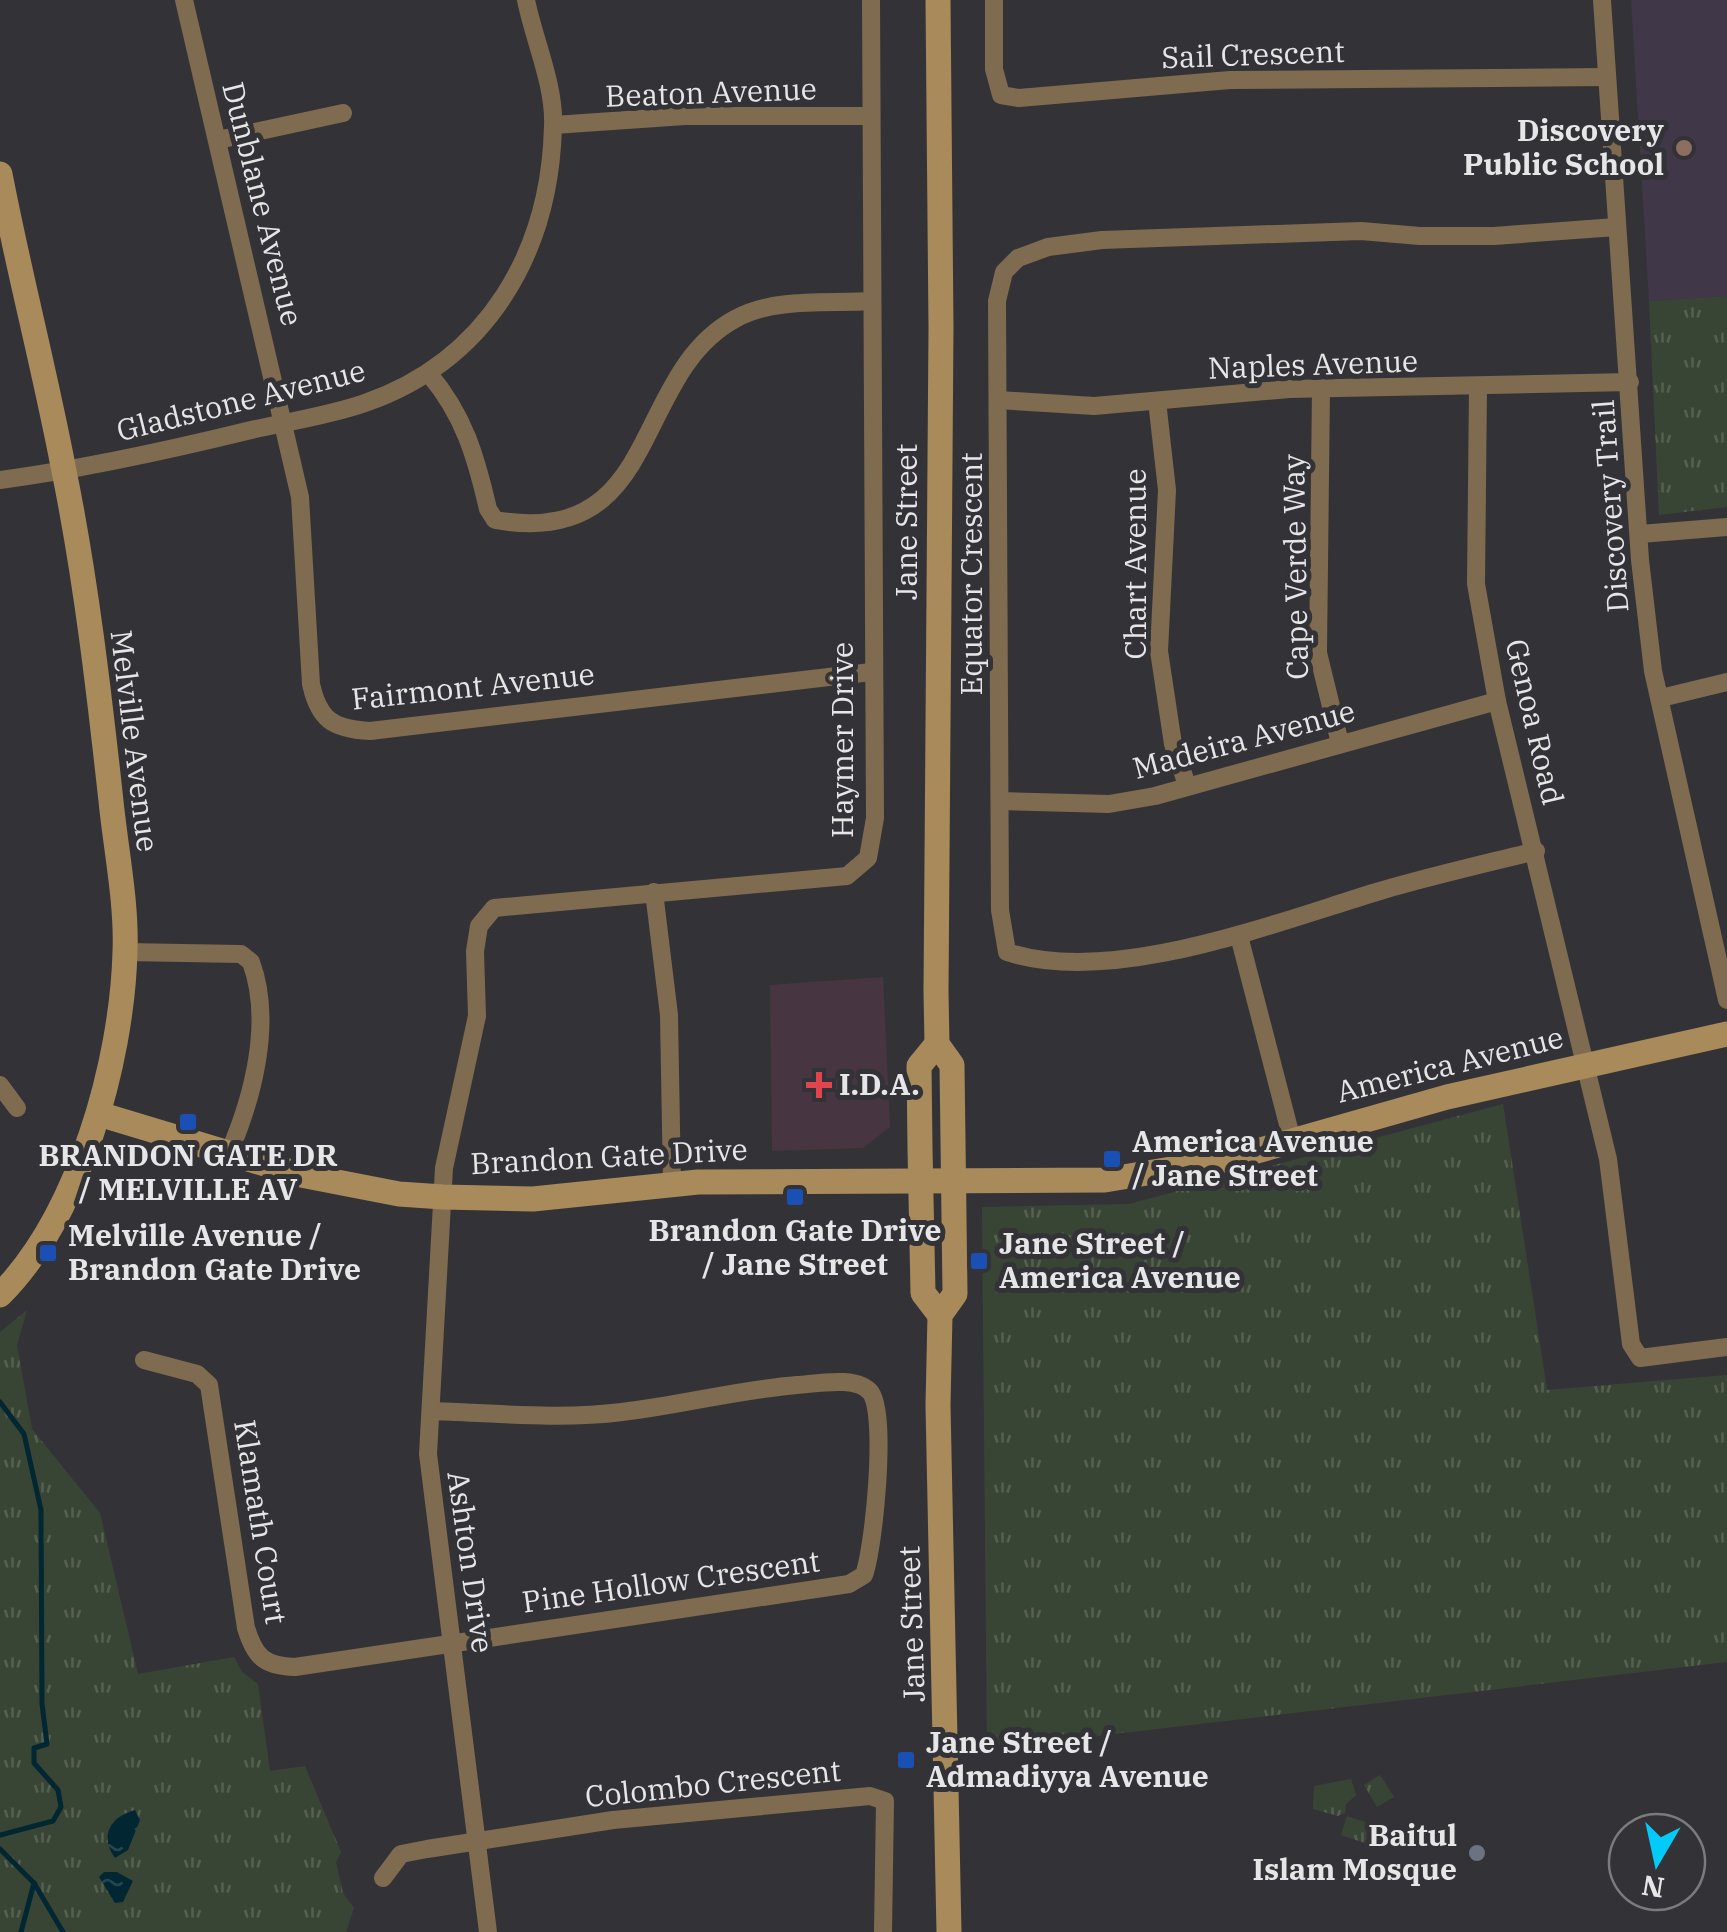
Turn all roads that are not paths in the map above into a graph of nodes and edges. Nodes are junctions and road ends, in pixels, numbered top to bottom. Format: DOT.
graph roads {
  1 [pos="184,0"];
  2 [pos="526,0"];
  3 [pos="871,0"];
  4 [pos="938,0"];
  5 [pos="994,0"];
  6 [pos="1602,0"];
  7 [pos="1605,77"];
  8 [pos="343,114"];
  9 [pos="870,116"];
  10 [pos="554,125"];
  11 [pos="218,140"];
  12 [pos="0,174"];
  13 [pos="1616,227"];
  14 [pos="872,302"];
  15 [pos="428,374"];
  16 [pos="1630,382"];
  17 [pos="1322,388"];
  18 [pos="1478,388"];
  19 [pos="998,400"];
  20 [pos="1157,400"];
  21 [pos="284,422"];
  22 [pos="64,471"];
  23 [pos="0,480"];
  24 [pos="1727,527"];
  25 [pos="1640,534"];
  26 [pos="871,672"];
  27 [pos="1727,682"];
  28 [pos="1661,698"];
  29 [pos="1498,701"];
  30 [pos="1340,743"];
  31 [pos="1186,785"];
  32 [pos="1001,801"];
  33 [pos="1536,852"];
  34 [pos="654,892"];
  35 [pos="1238,936"];
  36 [pos="125,952"];
  37 [pos="1727,1000"];
  38 [pos="1727,1034"];
  39 [pos="937,1044"];
  40 [pos="1582,1064"];
  41 [pos="0,1085"];
  42 [pos="16,1108"];
  43 [pos="99,1114"];
  44 [pos="1292,1140"];
  45 [pos="229,1153"];
  46 [pos="920,1178"];
  47 [pos="953,1179"];
  48 [pos="672,1185"];
  49 [pos="443,1198"];
  50 [pos="0,1295"];
  51 [pos="940,1315"];
  52 [pos="1727,1347"];
  53 [pos="144,1360"];
  54 [pos="431,1410"];
  55 [pos="455,1642"];
  56 [pos="477,1842"];
  57 [pos="383,1878"];
  58 [pos="488,1932"];
  59 [pos="883,1932"];
  60 [pos="949,1932"];
  1 -- 11 [label="street, Dunblane Avenue"];
  2 -- 10 [label="street, Gladstone Avenue"];
  3 -- 9 [label="street, Haymer Drive"];
  4 -- 39 [label="street, Jane Street"];
  5 -- 7 [label="street, Sail Crescent"];
  6 -- 7 [label="street, Discovery Trail"];
  7 -- 13 [label="street, Discovery Trail"];
  8 -- 11 [label="street"];
  9 -- 10 [label="street, Beaton Avenue"];
  9 -- 14 [label="street, Haymer Drive"];
  10 -- 15 [label="street, Gladstone Avenue"];
  11 -- 21 [label="street, Dunblane Avenue"];
  12 -- 22 [label="street, Melville Avenue"];
  13 -- 16 [label="street, Discovery Trail"];
  13 -- 19 [label="street, Equator Crescent"];
  14 -- 15 [label="street"];
  14 -- 26 [label="street, Haymer Drive"];
  15 -- 21 [label="street, Gladstone Avenue"];
  16 -- 18 [label="street, Naples Avenue"];
  16 -- 25 [label="street, Discovery Trail"];
  17 -- 18 [label="street, Naples Avenue"];
  17 -- 20 [label="street, Naples Avenue"];
  17 -- 30 [label="street, Cape Verde Way"];
  18 -- 29 [label="street, Genoa Road"];
  19 -- 20 [label="street, Naples Avenue"];
  19 -- 32 [label="street, Equator Crescent"];
  20 -- 31 [label="street, Chart Avenue"];
  21 -- 22 [label="street, Gladstone Avenue"];
  21 -- 26 [label="street, Fairmont Avenue"];
  22 -- 23 [label="street, Gladstone Avenue"];
  22 -- 36 [label="street, Melville Avenue"];
  24 -- 25 [label="street"];
  25 -- 28 [label="street, Discovery Trail"];
  26 -- 34 [label="street, Haymer Drive"];
  27 -- 28 [label="street"];
  28 -- 37 [label="street, Discovery Trail"];
  29 -- 30 [label="street, Madeira Avenue"];
  29 -- 33 [label="street, Genoa Road"];
  30 -- 31 [label="street, Madeira Avenue"];
  31 -- 32 [label="street, Madeira Avenue"];
  32 -- 35 [label="street, Equator Crescent"];
  33 -- 35 [label="street, Equator Crescent"];
  33 -- 40 [label="street, Genoa Road"];
  34 -- 48 [label="street"];
  34 -- 49 [label="street, Haymer Drive"];
  35 -- 44 [label="street"];
  36 -- 43 [label="street, Melville Avenue"];
  36 -- 45 [label="street"];
  38 -- 40 [label="street, America Avenue"];
  39 -- 46 [label="street, Jane Street"];
  39 -- 47 [label="street, Jane Street"];
  40 -- 44 [label="street, America Avenue"];
  40 -- 52 [label="street, Genoa Road"];
  41 -- 42 [label="street"];
  43 -- 45 [label="street, Brandon Gate Drive"];
  43 -- 50 [label="street, Melville Avenue"];
  44 -- 47 [label="street, America Avenue"];
  45 -- 49 [label="street, Brandon Gate Drive"];
  46 -- 47 [label="street, Brandon Gate Drive"];
  46 -- 48 [label="street, Brandon Gate Drive"];
  46 -- 51 [label="street, Jane Street"];
  47 -- 51 [label="street, Jane Street"];
  48 -- 49 [label="street, Brandon Gate Drive"];
  49 -- 54 [label="street, Ashton Drive"];
  51 -- 60 [label="street, Jane Street"];
  53 -- 55 [label="street, Klamath Court"];
  54 -- 55 [label="street, Ashton Drive"];
  54 -- 55 [label="street, Pine Hollow Crescent"];
  55 -- 56 [label="street, Ashton Drive"];
  56 -- 57 [label="street"];
  56 -- 58 [label="street, Ashton Drive"];
  56 -- 59 [label="street, Colombo Crescent"];
}
